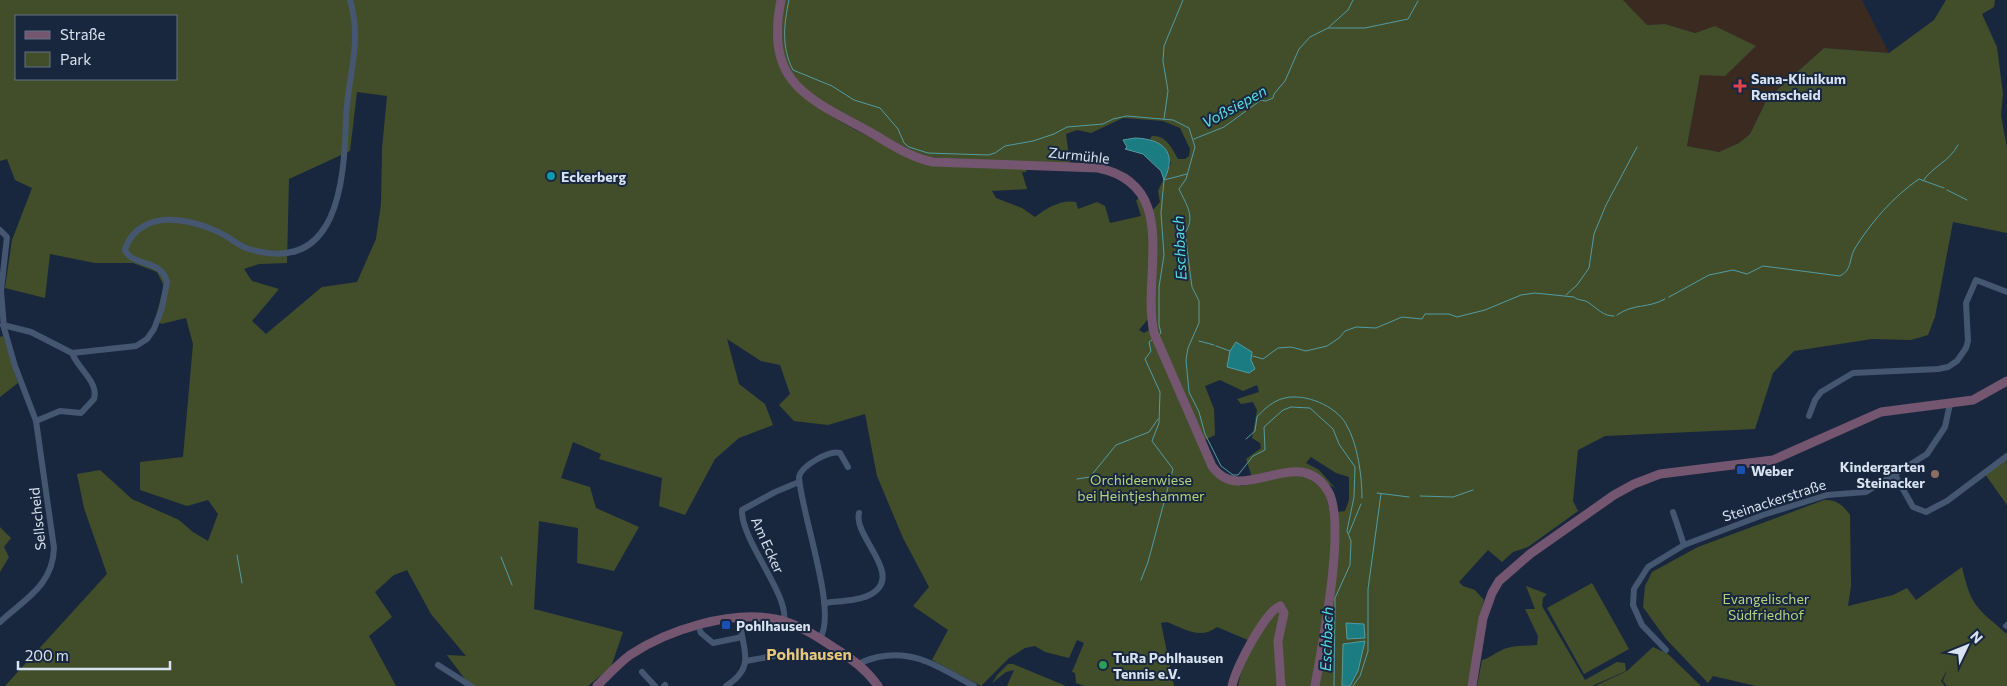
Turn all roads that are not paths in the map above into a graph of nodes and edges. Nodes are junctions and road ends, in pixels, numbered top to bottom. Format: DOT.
graph roads {
  1 [pos="350,0"];
  2 [pos="781,0"];
  3 [pos="0,230"];
  4 [pos="2007,292"];
  5 [pos="3,325"];
  6 [pos="72,353"];
  7 [pos="2007,381"];
  8 [pos="1950,404"];
  9 [pos="1809,416"];
  10 [pos="36,421"];
  11 [pos="2007,456"];
  12 [pos="848,467"];
  13 [pos="1895,475"];
  14 [pos="799,482"];
  15 [pos="1673,512"];
  16 [pos="859,513"];
  17 [pos="1684,545"];
  18 [pos="824,603"];
  19 [pos="740,619"];
  20 [pos="784,621"];
  21 [pos="0,622"];
  22 [pos="698,625"];
  23 [pos="742,637"];
  24 [pos="820,638"];
  25 [pos="1666,650"];
  26 [pos="788,656"];
  27 [pos="746,661"];
  28 [pos="859,664"];
  29 [pos="438,665"];
  30 [pos="642,672"];
  31 [pos="472,686"];
  32 [pos="597,686"];
  33 [pos="655,686"];
  34 [pos="726,686"];
  35 [pos="878,686"];
  36 [pos="974,686"];
  37 [pos="1232,686"];
  38 [pos="1281,686"];
  39 [pos="1315,686"];
  40 [pos="1472,686"];
  1 -- 6 [label="street"];
  2 -- 39 [label="main road, Zurmühle"];
  3 -- 5 [label="street, Sellscheid"];
  4 -- 9 [label="street"];
  5 -- 6 [label="street"];
  5 -- 10 [label="street, Sellscheid"];
  6 -- 10 [label="street"];
  7 -- 8 [label="main road"];
  8 -- 13 [label="street, Steinackerstraße"];
  8 -- 40 [label="main road"];
  10 -- 21 [label="street, Sellscheid"];
  11 -- 13 [label="street"];
  12 -- 14 [label="street"];
  13 -- 17 [label="street, Steinackerstraße"];
  14 -- 18 [label="street"];
  14 -- 20 [label="street, Am Ecker"];
  15 -- 17 [label="street"];
  16 -- 18 [label="street"];
  17 -- 25 [label="street, Steinackerstraße"];
  18 -- 24 [label="street"];
  19 -- 20 [label="main road"];
  19 -- 22 [label="main road"];
  19 -- 23 [label="street"];
  20 -- 24 [label="main road"];
  22 -- 23 [label="street"];
  22 -- 32 [label="main road"];
  23 -- 27 [label="street"];
  24 -- 28 [label="main road"];
  26 -- 27 [label="street"];
  27 -- 34 [label="street"];
  28 -- 35 [label="main road"];
  28 -- 36 [label="street"];
  29 -- 31 [label="street"];
  30 -- 33 [label="street"];
  37 -- 38 [label="main road"];
}
